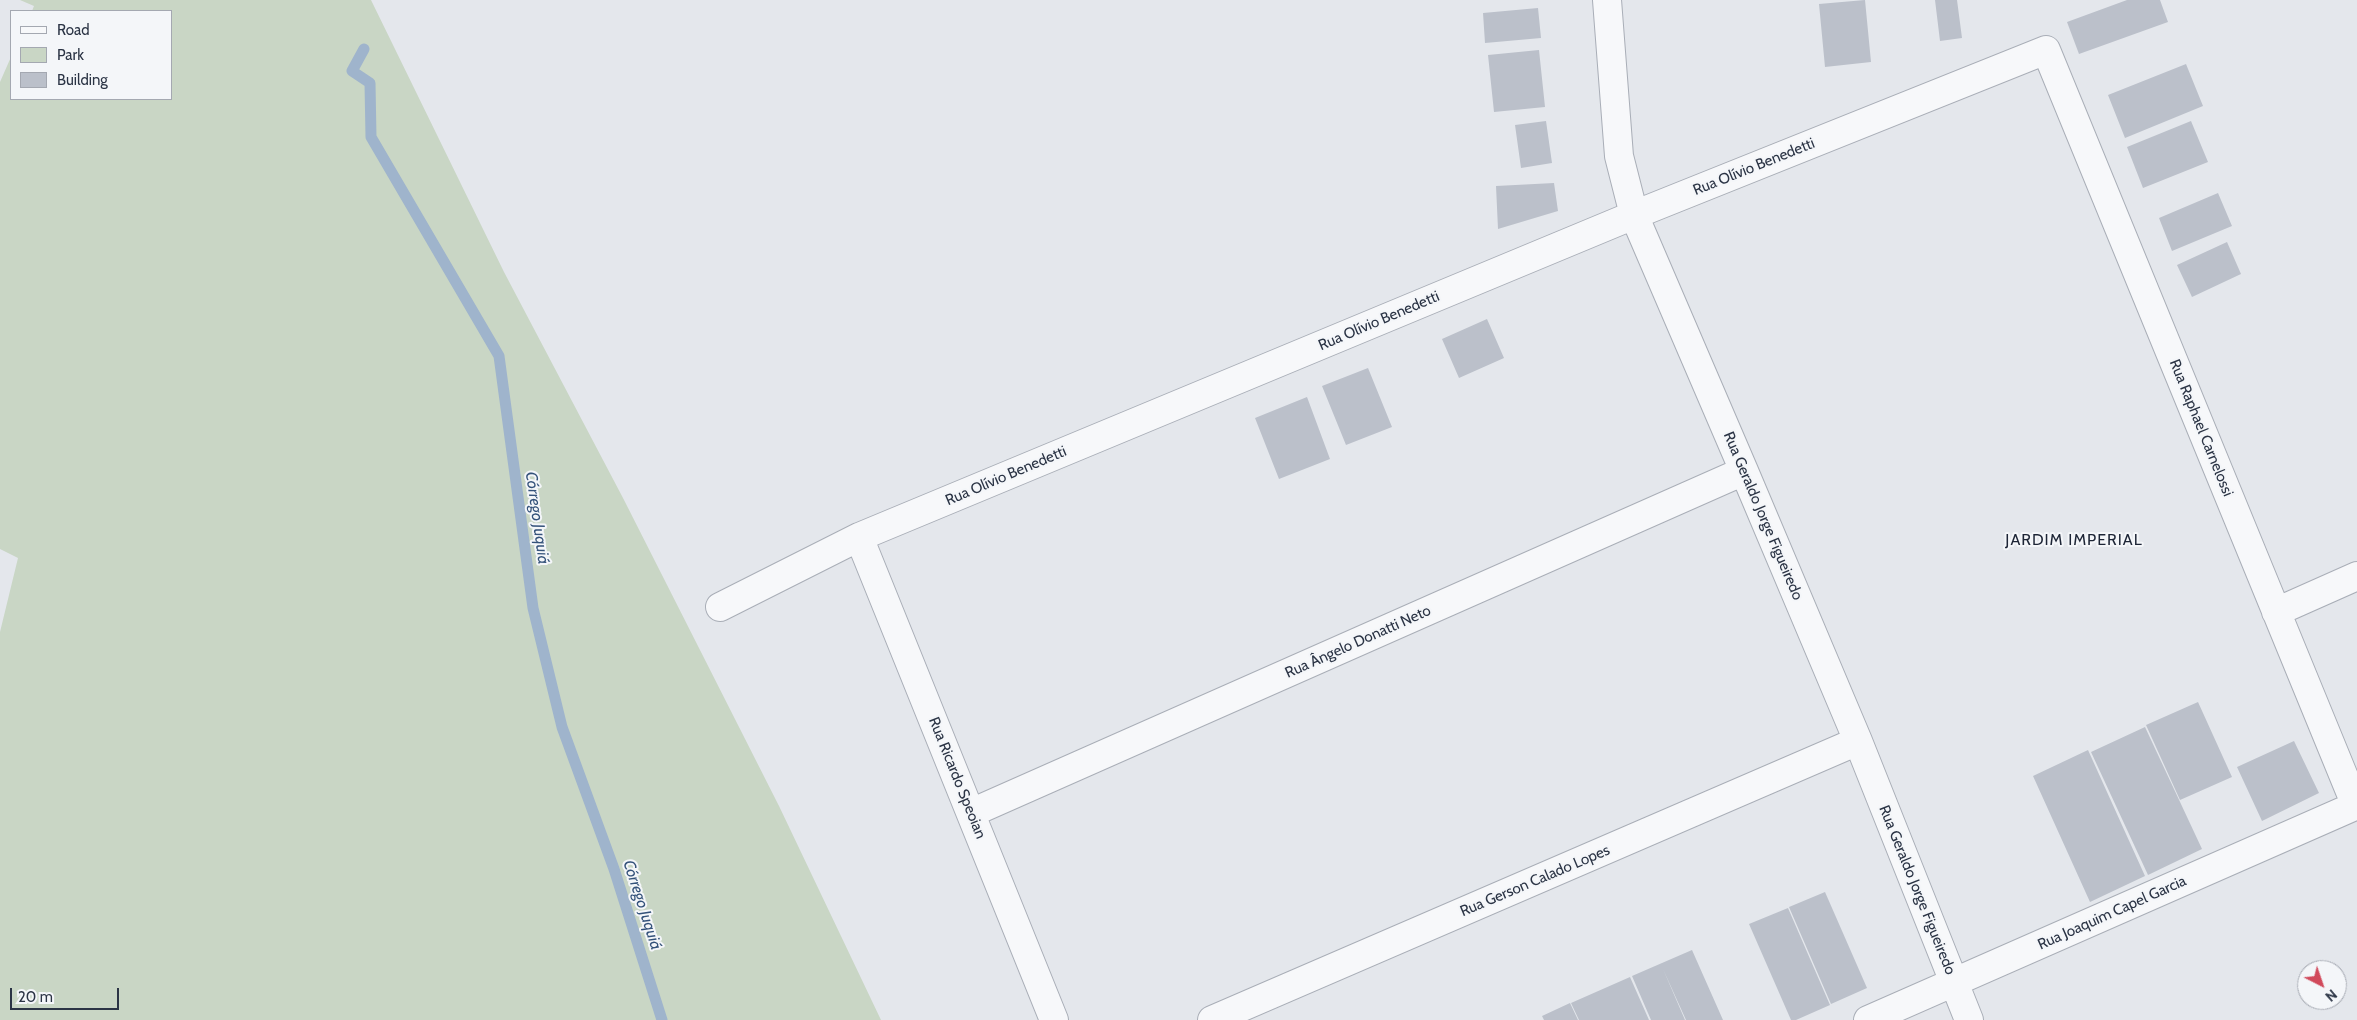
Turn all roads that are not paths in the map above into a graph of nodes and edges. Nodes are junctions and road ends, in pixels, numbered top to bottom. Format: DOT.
graph roads {
  1 [pos="1607,0"];
  2 [pos="2046,50"];
  3 [pos="1634,215"];
  4 [pos="1744,471"];
  5 [pos="859,537"];
  6 [pos="2357,576"];
  7 [pos="720,607"];
  8 [pos="2276,612"];
  9 [pos="1858,741"];
  10 [pos="2356,806"];
  11 [pos="971,814"];
  12 [pos="1953,982"];
  13 [pos="1054,1020"];
  14 [pos="1212,1020"];
  15 [pos="1868,1020"];
  16 [pos="1969,1020"];
  1 -- 3 [label="street, Rua Geraldo Jorge Figueiredo"];
  2 -- 3 [label="street, Rua Olívio Benedetti"];
  2 -- 8 [label="street, Rua Raphael Carnelossi"];
  3 -- 4 [label="street, Rua Geraldo Jorge Figueiredo"];
  3 -- 5 [label="street, Rua Olívio Benedetti"];
  4 -- 9 [label="street, Rua Geraldo Jorge Figueiredo"];
  4 -- 11 [label="street, Rua Ângelo Donatti Neto"];
  5 -- 7 [label="street, Rua Olívio Benedetti"];
  5 -- 11 [label="street, Rua Ricardo Speoian"];
  6 -- 8 [label="street"];
  8 -- 10 [label="street, Rua Raphael Carnelossi"];
  9 -- 12 [label="street, Rua Geraldo Jorge Figueiredo"];
  9 -- 14 [label="street, Rua Gerson Calado Lopes"];
  10 -- 12 [label="street, Rua Joaquim Capel Garcia"];
  11 -- 13 [label="street, Rua Ricardo Speoian"];
  12 -- 15 [label="street, Rua Joaquim Capel Garcia"];
  12 -- 16 [label="street, Rua Geraldo Jorge Figueiredo"];
}
